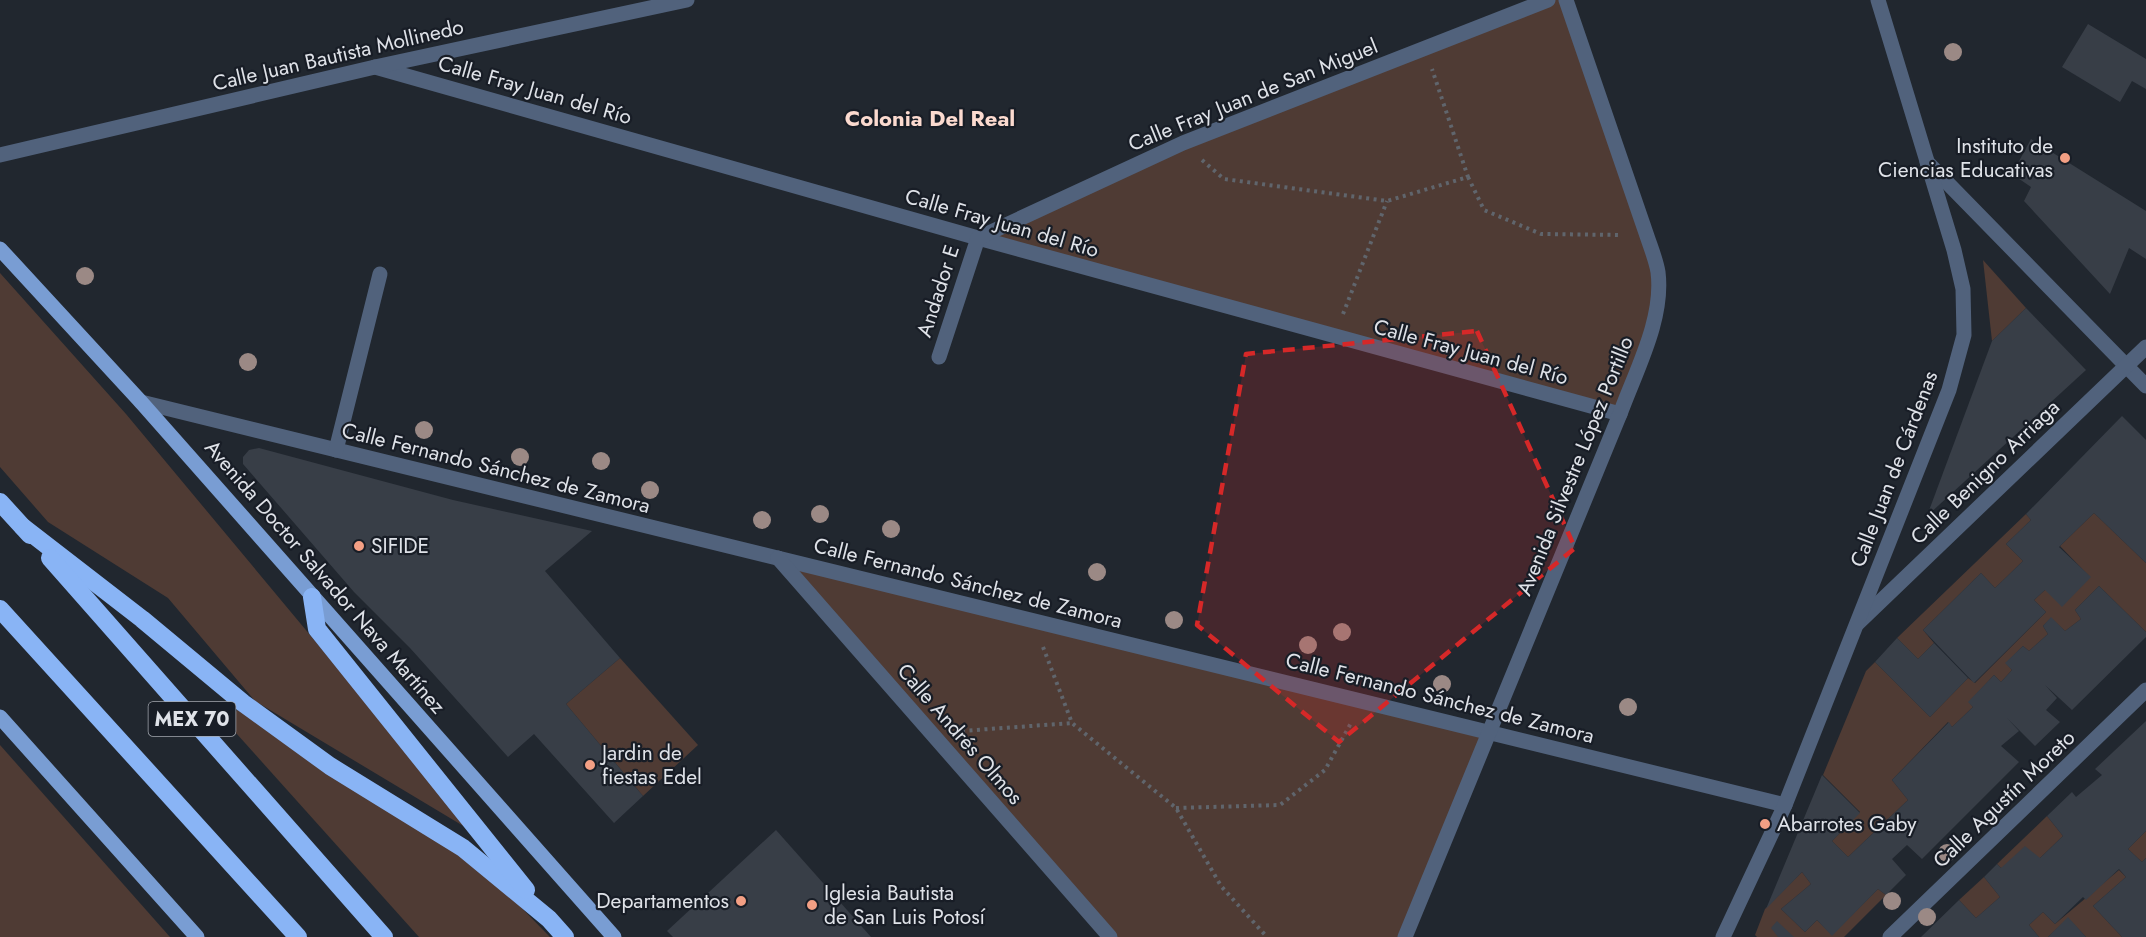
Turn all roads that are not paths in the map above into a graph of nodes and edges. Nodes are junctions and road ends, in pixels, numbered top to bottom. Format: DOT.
graph roads {
  1 [pos="687,0"];
  2 [pos="1548,0"];
  3 [pos="1566,0"];
  4 [pos="1878,0"];
  5 [pos="375,67"];
  6 [pos="0,155"];
  7 [pos="1925,160"];
  8 [pos="978,238"];
  9 [pos="0,249"];
  10 [pos="380,274"];
  11 [pos="2146,347"];
  12 [pos="939,357"];
  13 [pos="2126,366"];
  14 [pos="2146,386"];
  15 [pos="141,402"];
  16 [pos="1620,414"];
  17 [pos="336,450"];
  18 [pos="0,502"];
  19 [pos="23,527"];
  20 [pos="778,558"];
  21 [pos="312,597"];
  22 [pos="0,609"];
  23 [pos="1854,627"];
  24 [pos="2146,690"];
  25 [pos="0,717"];
  26 [pos="1491,732"];
  27 [pos="1785,805"];
  28 [pos="275,912"];
  29 [pos="549,919"];
  30 [pos="197,937"];
  31 [pos="292,937"];
  32 [pos="298,937"];
  33 [pos="384,937"];
  34 [pos="563,937"];
  35 [pos="614,937"];
  36 [pos="1110,937"];
  37 [pos="1405,937"];
  38 [pos="1723,937"];
  39 [pos="1890,937"];
  1 -- 5 [label="street, Calle Juan Bautista Mollinedo"];
  2 -- 8 [label="street, Calle Fray Juan de San Miguel"];
  3 -- 16 [label="street, Avenida Silvestre López Portillo"];
  4 -- 7 [label="street, Calle Juan de Cárdenas"];
  5 -- 6 [label="street, Calle Juan Bautista Mollinedo"];
  5 -- 8 [label="street, Calle Fray Juan del Río"];
  7 -- 13 [label="street"];
  7 -- 23 [label="street, Calle Juan de Cárdenas"];
  8 -- 12 [label="street, Andador E"];
  8 -- 16 [label="street, Calle Fray Juan del Río"];
  9 -- 15 [label="main road, Avenida Doctor Salvador Nava Martínez"];
  10 -- 17 [label="street"];
  11 -- 13 [label="street, Calle Benigno Arriaga"];
  13 -- 14 [label="street"];
  13 -- 23 [label="street, Calle Benigno Arriaga"];
  15 -- 17 [label="street, Calle Fernando Sánchez de Zamora"];
  15 -- 21 [label="main road, Avenida Doctor Salvador Nava Martínez"];
  16 -- 26 [label="street, Avenida Silvestre López Portillo"];
  17 -- 20 [label="street, Calle Fernando Sánchez de Zamora"];
  18 -- 19 [label="highway, MEX 70"];
  19 -- 29 [label="highway"];
  19 -- 33 [label="highway, MEX 70"];
  20 -- 26 [label="street, Calle Fernando Sánchez de Zamora"];
  20 -- 36 [label="street, Calle Andrés Olmos"];
  21 -- 29 [label="highway"];
  21 -- 35 [label="main road, Avenida Doctor Salvador Nava Martínez"];
  22 -- 28 [label="highway, MEX 70"];
  23 -- 27 [label="street, Calle Juan de Cárdenas"];
  24 -- 39 [label="street, Calle Agustín Moreto"];
  25 -- 30 [label="main road"];
  26 -- 27 [label="street, Calle Fernando Sánchez de Zamora"];
  26 -- 37 [label="street, Avenida Silvestre López Portillo"];
  27 -- 38 [label="street, Calle Juan de Cárdenas"];
  28 -- 31 [label="highway"];
  28 -- 32 [label="highway, MEX 70"];
  29 -- 34 [label="highway"];
}
